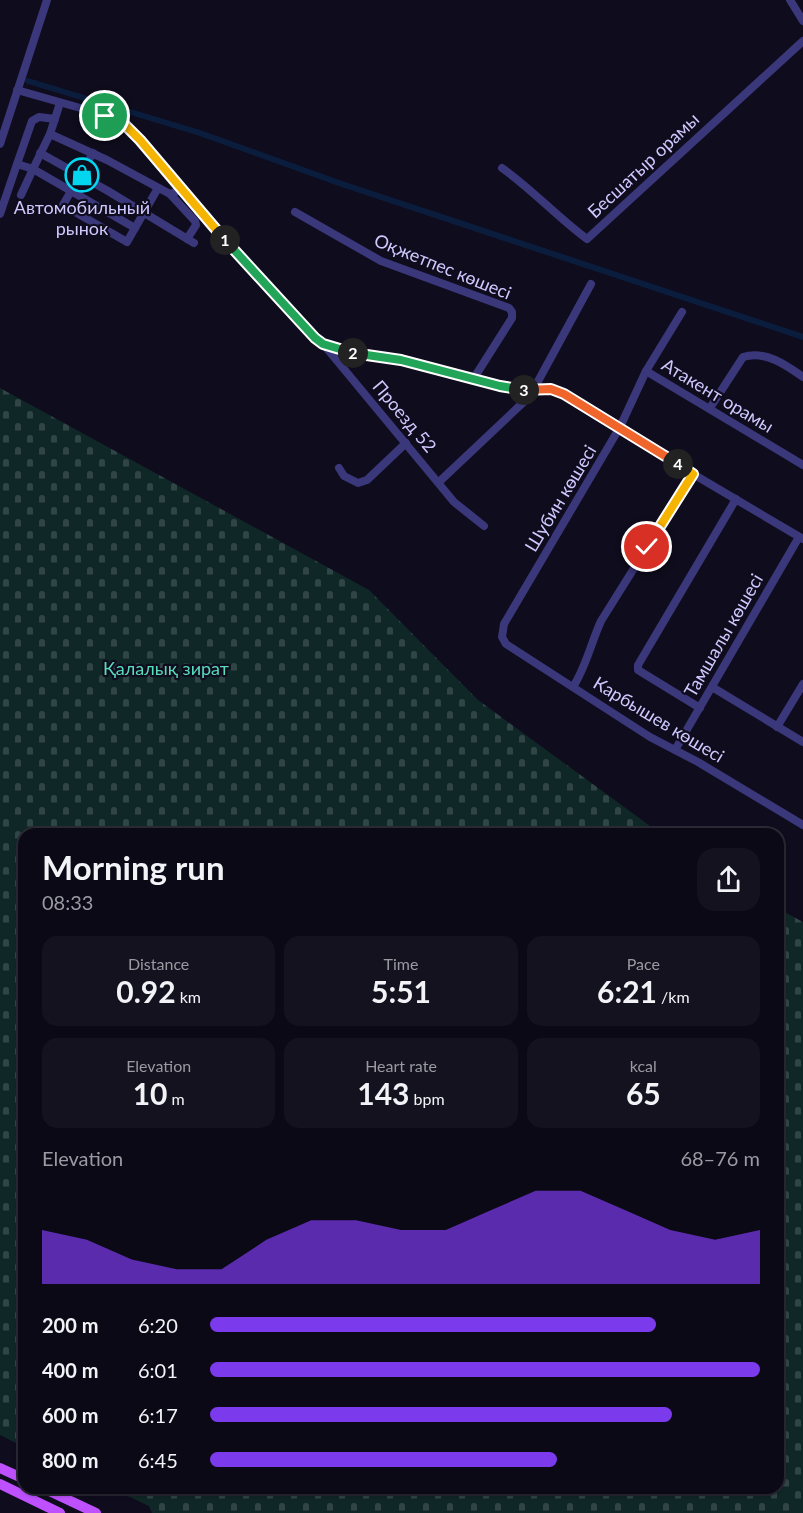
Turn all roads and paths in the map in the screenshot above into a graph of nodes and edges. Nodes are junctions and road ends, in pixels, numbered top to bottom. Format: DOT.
graph roads {
  1 [pos="47,0"];
  2 [pos="790,0"];
  3 [pos="803,21"];
  4 [pos="803,41"];
  5 [pos="17,90"];
  6 [pos="60,103"];
  7 [pos="55,119"];
  8 [pos="50,134"];
  9 [pos="0,144"];
  10 [pos="40,153"];
  11 [pos="93,153"];
  12 [pos="17,164"];
  13 [pos="502,168"];
  14 [pos="33,169"];
  15 [pos="79,175"];
  16 [pos="158,188"];
  17 [pos="181,190"];
  18 [pos="70,191"];
  19 [pos="170,194"];
  20 [pos="21,195"];
  21 [pos="295,212"];
  22 [pos="144,213"];
  23 [pos="0,214"];
  24 [pos="135,228"];
  25 [pos="591,284"];
  26 [pos="682,312"];
  27 [pos="323,344"];
  28 [pos="646,371"];
  29 [pos="803,377"];
  30 [pos="474,378"];
  31 [pos="534,390"];
  32 [pos="710,408"];
  33 [pos="620,427"];
  34 [pos="406,443"];
  35 [pos="803,465"];
  36 [pos="339,468"];
  37 [pos="693,474"];
  38 [pos="439,482"];
  39 [pos="736,499"];
  40 [pos="484,526"];
  41 [pos="801,538"];
  42 [pos="502,637"];
  43 [pos="803,684"];
  44 [pos="573,687"];
  45 [pos="712,687"];
  46 [pos="700,708"];
  47 [pos="777,727"];
  48 [pos="803,742"];
  49 [pos="675,750"];
  50 [pos="803,825"];
  51 [pos="0,1468"];
  52 [pos="18,1476"];
  53 [pos="0,1484"];
  54 [pos="18,1493"];
  55 [pos="21,1494"];
  56 [pos="56,1494"];
  57 [pos="60,1513"];
  58 [pos="96,1513"];
  1 -- 5 [label="street"];
  2 -- 3 [label="street"];
  4 -- 13 [label="street, Бесшатыр орамы"];
  5 -- 6 [label="street"];
  5 -- 9 [label="street"];
  6 -- 7 [label="street"];
  6 -- 17 [label="street"];
  7 -- 8 [label="street"];
  7 -- 12 [label="street"];
  8 -- 10 [label="street"];
  8 -- 11 [label="street"];
  10 -- 14 [label="street"];
  10 -- 15 [label="street"];
  11 -- 15 [label="street"];
  11 -- 16 [label="street"];
  12 -- 14 [label="street"];
  12 -- 23 [label="street"];
  14 -- 18 [label="street"];
  14 -- 20 [label="street"];
  15 -- 18 [label="street"];
  15 -- 22 [label="street"];
  16 -- 19 [label="street"];
  16 -- 22 [label="street"];
  17 -- 19 [label="street"];
  17 -- 27 [label="street"];
  18 -- 24 [label="street"];
  18 -- 24 [label="street"];
  19 -- 22 [label="street"];
  21 -- 30 [label="street, Оқжетпес көшесі"];
  22 -- 24 [label="street"];
  25 -- 31 [label="street"];
  26 -- 28 [label="street, Шубин көшесі"];
  27 -- 30 [label="street"];
  27 -- 34 [label="street, Проезд 52"];
  28 -- 32 [label="street, Атакент орамы"];
  28 -- 33 [label="street, Шубин көшесі"];
  29 -- 32 [label="street"];
  30 -- 31 [label="street"];
  31 -- 33 [label="street"];
  31 -- 38 [label="street"];
  32 -- 35 [label="street, Атакент орамы"];
  33 -- 37 [label="street"];
  33 -- 42 [label="street, Шубин көшесі"];
  34 -- 36 [label="street"];
  34 -- 38 [label="street, Проезд 52"];
  37 -- 39 [label="street"];
  37 -- 44 [label="street"];
  38 -- 40 [label="street, Проезд 52"];
  39 -- 41 [label="street"];
  39 -- 46 [label="street"];
  41 -- 45 [label="street, Тамшалы көшесі"];
  42 -- 44 [label="street, Карбышев көшесі"];
  43 -- 47 [label="street"];
  44 -- 49 [label="street, Карбышев көшесі"];
  45 -- 46 [label="street, Тамшалы көшесі"];
  45 -- 47 [label="street"];
  46 -- 49 [label="street, Тамшалы көшесі"];
  47 -- 48 [label="street"];
  49 -- 50 [label="street, Карбышев көшесі"];
  51 -- 52 [label="main road"];
  53 -- 54 [label="main road"];
  55 -- 57 [label="main road"];
  56 -- 58 [label="main road"];
}
